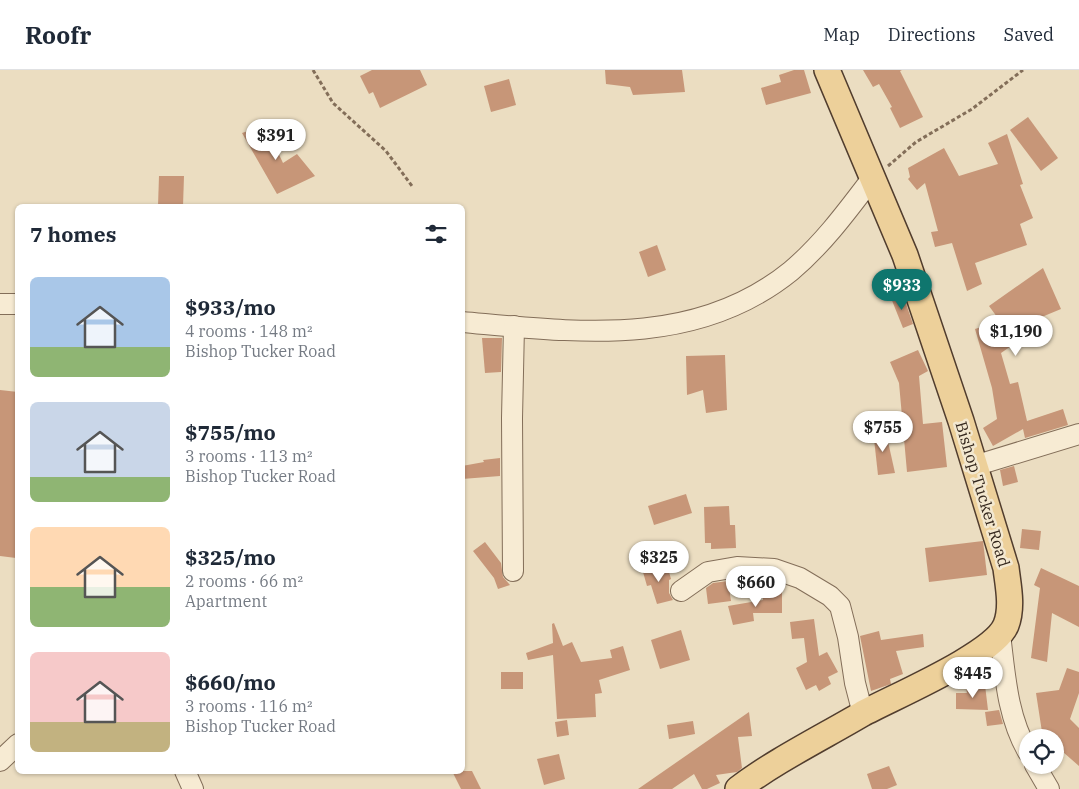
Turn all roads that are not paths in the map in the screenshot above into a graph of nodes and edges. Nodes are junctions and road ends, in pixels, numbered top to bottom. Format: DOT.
graph roads {
  1 [pos="828,70"];
  2 [pos="874,177"];
  3 [pos="0,304"];
  4 [pos="15,304"];
  5 [pos="465,322"];
  6 [pos="514,326"];
  7 [pos="1079,434"];
  8 [pos="974,466"];
  9 [pos="513,571"];
  10 [pos="681,591"];
  11 [pos="1000,634"];
  12 [pos="863,714"];
  13 [pos="1019,733"];
  14 [pos="15,747"];
  15 [pos="0,761"];
  16 [pos="187,774"];
  17 [pos="1040,774"];
  18 [pos="193,789"];
  19 [pos="738,789"];
  20 [pos="1049,789"];
  1 -- 2 [label="main road, Bishop Tucker Road"];
  2 -- 6 [label="street"];
  2 -- 8 [label="main road, Bishop Tucker Road"];
  3 -- 4 [label="street"];
  5 -- 6 [label="street"];
  6 -- 9 [label="street"];
  7 -- 8 [label="street"];
  8 -- 11 [label="main road, Bishop Tucker Road"];
  10 -- 12 [label="street"];
  11 -- 12 [label="main road"];
  11 -- 13 [label="street"];
  12 -- 19 [label="main road"];
  14 -- 15 [label="street"];
  16 -- 18 [label="street"];
  17 -- 20 [label="street"];
}
